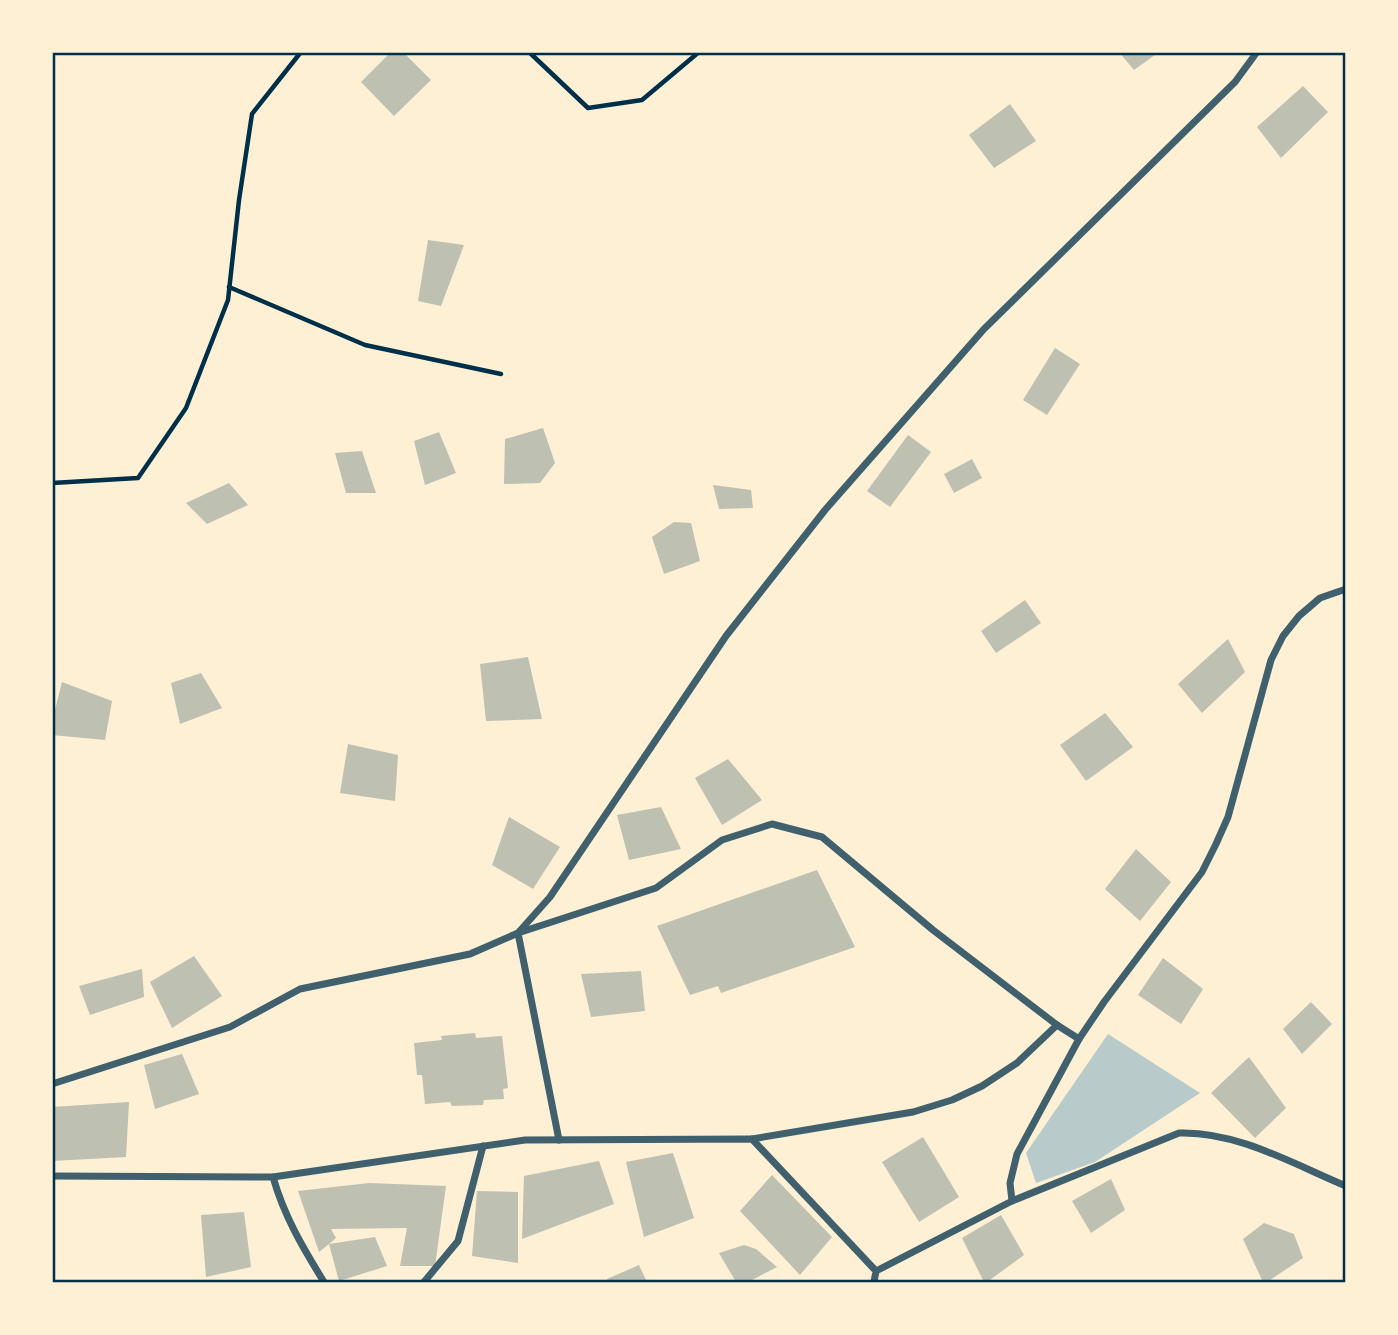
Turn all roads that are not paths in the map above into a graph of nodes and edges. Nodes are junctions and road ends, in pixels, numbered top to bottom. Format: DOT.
graph roads {
  1 [pos="1257,52"];
  2 [pos="1346,589"];
  3 [pos="518,933"];
  4 [pos="1057,1025"];
  5 [pos="1079,1039"];
  6 [pos="52,1084"];
  7 [pos="752,1139"];
  8 [pos="559,1140"];
  9 [pos="482,1146"];
  10 [pos="52,1176"];
  11 [pos="273,1177"];
  12 [pos="1346,1186"];
  13 [pos="1012,1201"];
  14 [pos="876,1271"];
  15 [pos="324,1283"];
  16 [pos="424,1283"];
  17 [pos="874,1283"];
  1 -- 3 [label="street"];
  2 -- 5 [label="street"];
  3 -- 4 [label="street"];
  3 -- 6 [label="street"];
  3 -- 8 [label="street"];
  4 -- 5 [label="street"];
  4 -- 7 [label="street"];
  5 -- 13 [label="street"];
  7 -- 8 [label="street"];
  7 -- 14 [label="street"];
  8 -- 9 [label="street"];
  9 -- 11 [label="street"];
  9 -- 16 [label="street"];
  10 -- 11 [label="street"];
  11 -- 15 [label="street"];
  12 -- 13 [label="street"];
  13 -- 14 [label="street"];
  14 -- 17 [label="street"];
}
